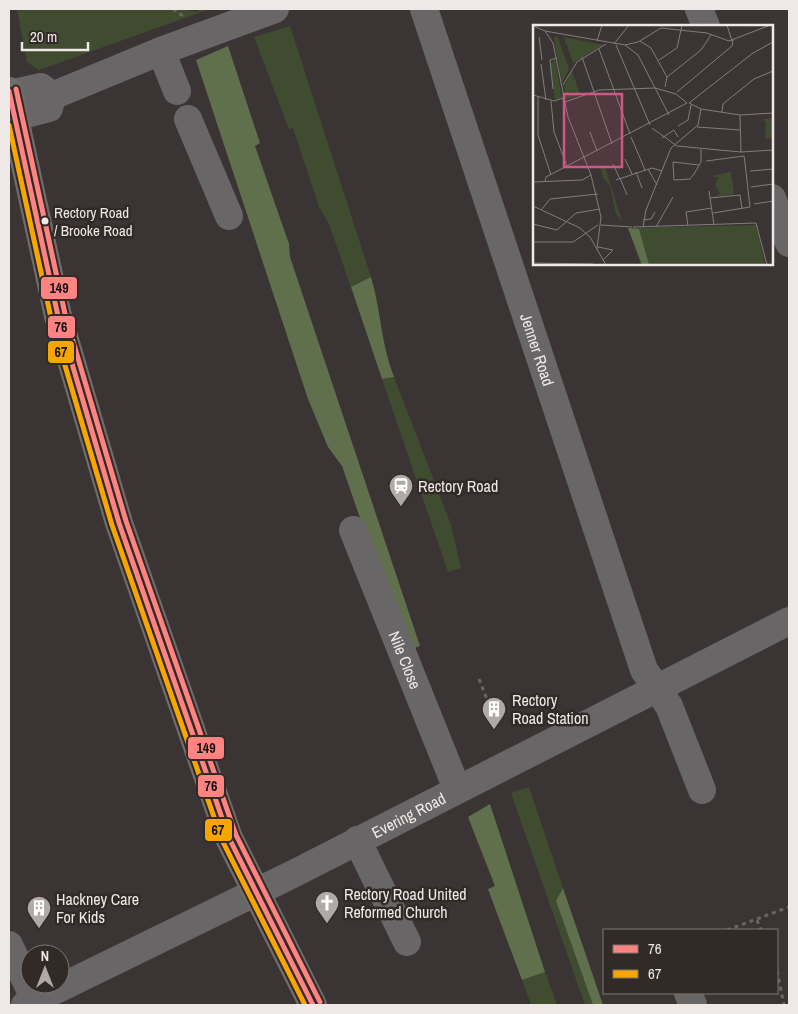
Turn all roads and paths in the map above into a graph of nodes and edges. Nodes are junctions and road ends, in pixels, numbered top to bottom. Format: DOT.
graph roads {
  1 [pos="424,9"];
  2 [pos="699,9"];
  3 [pos="263,13"];
  4 [pos="706,25"];
  5 [pos="161,51"];
  6 [pos="176,91"];
  7 [pos="11,101"];
  8 [pos="188,119"];
  9 [pos="773,201"];
  10 [pos="229,216"];
  11 [pos="789,243"];
  12 [pos="353,530"];
  13 [pos="789,621"];
  14 [pos="479,679"];
  15 [pos="656,688"];
  16 [pos="490,707"];
  17 [pos="464,785"];
  18 [pos="702,790"];
  19 [pos="356,840"];
  20 [pos="255,892"];
  21 [pos="789,907"];
  22 [pos="757,920"];
  23 [pos="731,929"];
  24 [pos="761,929"];
  25 [pos="407,942"];
  26 [pos="9,945"];
  27 [pos="778,976"];
  28 [pos="30,1003"];
  29 [pos="312,1005"];
  30 [pos="784,1005"];
  1 -- 15 [label="street, Jenner Road"];
  2 -- 4 [label="street"];
  3 -- 5 [label="street"];
  5 -- 6 [label="street"];
  5 -- 7 [label="street"];
  7 -- 20 [label="highway"];
  8 -- 10 [label="street"];
  9 -- 11 [label="street"];
  12 -- 17 [label="street, Nile Close"];
  13 -- 15 [label="street, Evering Road"];
  14 -- 16 [label="path"];
  15 -- 17 [label="street, Evering Road"];
  15 -- 18 [label="street, Jenner Road"];
  17 -- 19 [label="street, Evering Road"];
  19 -- 20 [label="street, Evering Road"];
  19 -- 25 [label="street"];
  20 -- 28 [label="street, Evering Road"];
  20 -- 29 [label="highway"];
  21 -- 22 [label="path"];
  22 -- 23 [label="path"];
  22 -- 24 [label="path"];
  26 -- 28 [label="street"];
  27 -- 30 [label="path"];
}
